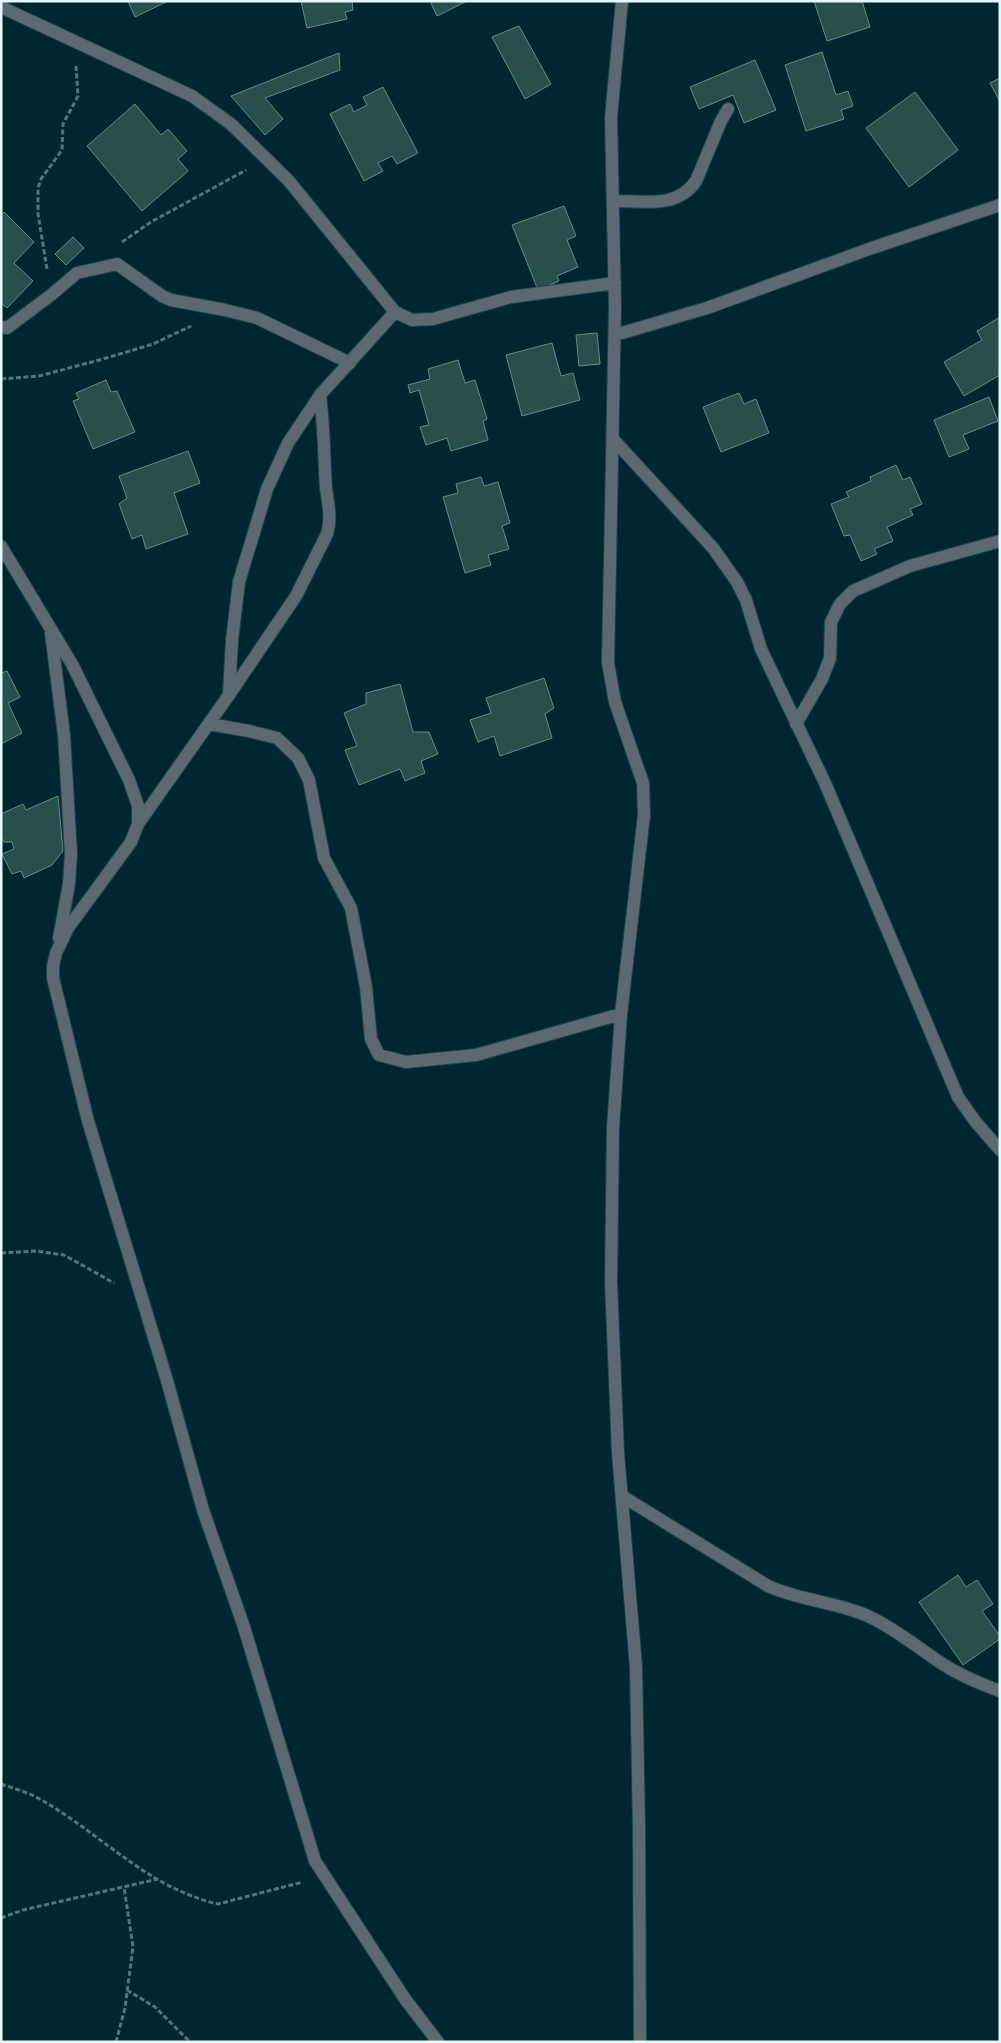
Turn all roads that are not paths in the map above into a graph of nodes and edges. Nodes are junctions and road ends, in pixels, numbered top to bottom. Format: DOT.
graph roads {
  1 [pos="622,1"];
  2 [pos="1,7"];
  3 [pos="728,109"];
  4 [pos="612,201"];
  5 [pos="1000,205"];
  6 [pos="615,283"];
  7 [pos="395,312"];
  8 [pos="1,327"];
  9 [pos="615,335"];
  10 [pos="350,363"];
  11 [pos="320,395"];
  12 [pos="612,439"];
  13 [pos="1000,541"];
  14 [pos="1,546"];
  15 [pos="51,628"];
  16 [pos="229,695"];
  17 [pos="209,724"];
  18 [pos="796,724"];
  19 [pos="138,824"];
  20 [pos="56,953"];
  21 [pos="621,1014"];
  22 [pos="1000,1150"];
  23 [pos="622,1496"];
  24 [pos="1000,1691"];
  25 [pos="438,2042"];
  26 [pos="640,2042"];
  1 -- 4 [label="street"];
  2 -- 7 [label="street"];
  3 -- 4 [label="street"];
  4 -- 6 [label="street"];
  5 -- 9 [label="street"];
  6 -- 7 [label="street"];
  6 -- 9 [label="street"];
  7 -- 10 [label="street"];
  8 -- 10 [label="street"];
  9 -- 12 [label="street"];
  10 -- 11 [label="street"];
  11 -- 16 [label="street"];
  11 -- 16 [label="street"];
  12 -- 18 [label="street"];
  12 -- 21 [label="street"];
  13 -- 18 [label="street"];
  14 -- 15 [label="street"];
  15 -- 19 [label="street"];
  15 -- 20 [label="street"];
  16 -- 17 [label="street"];
  17 -- 19 [label="street"];
  17 -- 21 [label="street"];
  18 -- 22 [label="street"];
  19 -- 20 [label="street"];
  20 -- 25 [label="street"];
  21 -- 23 [label="street"];
  23 -- 24 [label="street"];
  23 -- 26 [label="street"];
}
